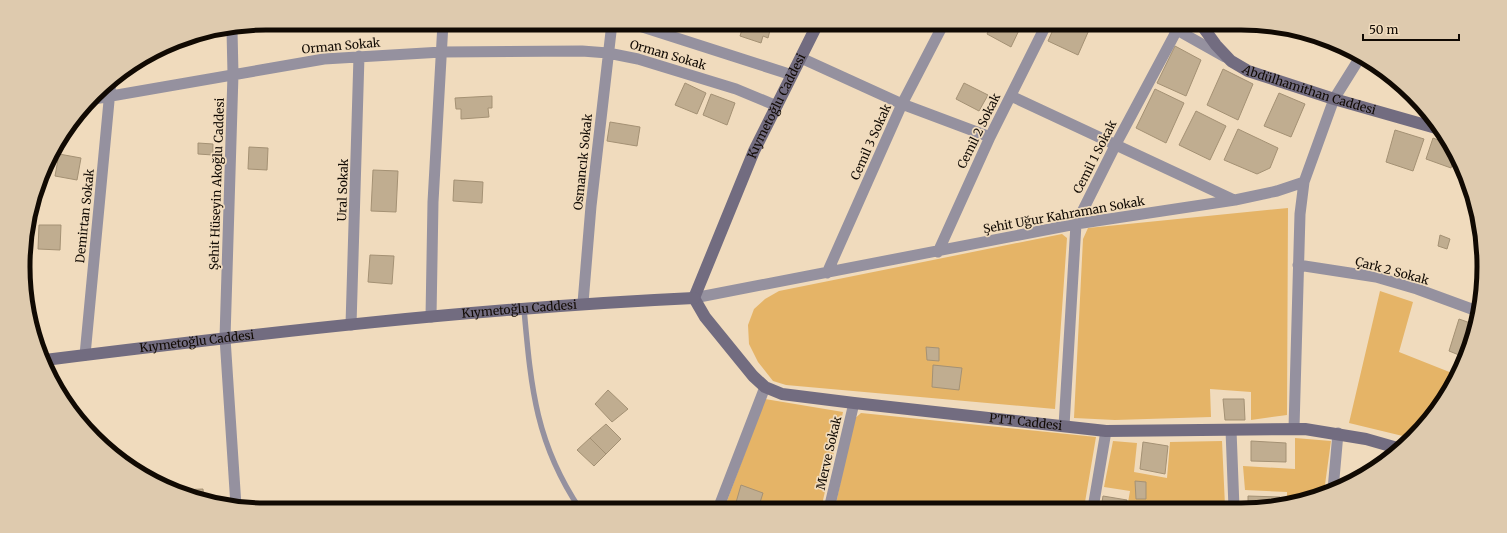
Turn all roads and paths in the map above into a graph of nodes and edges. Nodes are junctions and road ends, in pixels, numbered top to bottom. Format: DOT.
graph roads {
  1 [pos="443,30"];
  2 [pos="611,30"];
  3 [pos="651,30"];
  4 [pos="815,30"];
  5 [pos="940,30"];
  6 [pos="1044,30"];
  7 [pos="1178,30"];
  8 [pos="1184,30"];
  9 [pos="1205,30"];
  10 [pos="232,33"];
  11 [pos="442,52"];
  12 [pos="608,53"];
  13 [pos="359,56"];
  14 [pos="801,58"];
  15 [pos="1231,61"];
  16 [pos="1357,61"];
  17 [pos="233,74"];
  18 [pos="792,76"];
  19 [pos="110,90"];
  20 [pos="110,94"];
  21 [pos="102,96"];
  22 [pos="1011,96"];
  23 [pos="1334,99"];
  24 [pos="902,104"];
  25 [pos="777,106"];
  26 [pos="1431,126"];
  27 [pos="990,137"];
  28 [pos="1116,144"];
  29 [pos="1304,182"];
  30 [pos="1235,200"];
  31 [pos="1076,224"];
  32 [pos="938,252"];
  33 [pos="1298,265"];
  34 [pos="827,273"];
  35 [pos="694,298"];
  36 [pos="583,303"];
  37 [pos="524,308"];
  38 [pos="1473,309"];
  39 [pos="431,316"];
  40 [pos="351,325"];
  41 [pos="225,338"];
  42 [pos="85,355"];
  43 [pos="49,359"];
  44 [pos="765,387"];
  45 [pos="854,403"];
  46 [pos="1064,426"];
  47 [pos="1294,428"];
  48 [pos="1231,430"];
  49 [pos="1106,431"];
  50 [pos="1338,433"];
  51 [pos="1393,447"];
  52 [pos="1334,484"];
  53 [pos="236,501"];
  54 [pos="576,503"];
  55 [pos="720,503"];
  56 [pos="830,503"];
  57 [pos="1094,503"];
  58 [pos="1234,503"];
  1 -- 11 [label="street"];
  2 -- 12 [label="street, Osmancık Sokak"];
  3 -- 18 [label="street"];
  4 -- 14 [label="street, Kıymetoğlu Caddesi"];
  5 -- 24 [label="street, Cemil 3 Sokak"];
  6 -- 22 [label="street, Cemil 2 Sokak"];
  7 -- 28 [label="street, Cemil 1 Sokak"];
  8 -- 15 [label="street"];
  9 -- 15 [label="street, Abdülhamithan Caddesi"];
  10 -- 17 [label="street, Şehit Hüseyin Akoğlu Caddesi"];
  11 -- 12 [label="street, Orman Sokak"];
  11 -- 13 [label="street, Orman Sokak"];
  11 -- 39 [label="street"];
  12 -- 25 [label="street, Orman Sokak"];
  12 -- 36 [label="street, Osmancık Sokak"];
  13 -- 17 [label="street, Orman Sokak"];
  13 -- 40 [label="street, Ural Sokak"];
  14 -- 18 [label="street, Kıymetoğlu Caddesi"];
  14 -- 24 [label="street"];
  15 -- 23 [label="street, Abdülhamithan Caddesi"];
  16 -- 23 [label="street"];
  17 -- 20 [label="street, Orman Sokak"];
  17 -- 41 [label="street, Şehit Hüseyin Akoğlu Caddesi"];
  18 -- 25 [label="street, Kıymetoğlu Caddesi"];
  19 -- 20 [label="street, Demirtan Sokak"];
  20 -- 21 [label="street, Orman Sokak"];
  20 -- 42 [label="street, Demirtan Sokak"];
  22 -- 27 [label="street, Cemil 2 Sokak"];
  22 -- 28 [label="street"];
  23 -- 26 [label="street, Abdülhamithan Caddesi"];
  23 -- 29 [label="street"];
  24 -- 27 [label="street"];
  24 -- 34 [label="street, Cemil 3 Sokak"];
  25 -- 35 [label="street, Kıymetoğlu Caddesi"];
  27 -- 32 [label="street, Cemil 2 Sokak"];
  28 -- 30 [label="street"];
  28 -- 31 [label="street, Cemil 1 Sokak"];
  29 -- 30 [label="street, Şehit Uğur Kahraman Sokak"];
  29 -- 33 [label="street"];
  30 -- 31 [label="street, Şehit Uğur Kahraman Sokak"];
  31 -- 32 [label="street, Şehit Uğur Kahraman Sokak"];
  31 -- 46 [label="street, Cemil 1 Sokak"];
  32 -- 34 [label="street, Şehit Uğur Kahraman Sokak"];
  33 -- 38 [label="street, Çark 2 Sokak"];
  33 -- 47 [label="street"];
  34 -- 35 [label="street, Şehit Uğur Kahraman Sokak"];
  35 -- 36 [label="street, Kıymetoğlu Caddesi"];
  35 -- 44 [label="street, PTT Caddesi"];
  36 -- 37 [label="street, Kıymetoğlu Caddesi"];
  37 -- 39 [label="street, Kıymetoğlu Caddesi"];
  37 -- 54 [label="lane"];
  39 -- 40 [label="street, Kıymetoğlu Caddesi"];
  40 -- 41 [label="street, Kıymetoğlu Caddesi"];
  41 -- 42 [label="street, Kıymetoğlu Caddesi"];
  41 -- 53 [label="street, Şehit Hüseyin Akoğlu Caddesi"];
  42 -- 43 [label="street, Kıymetoğlu Caddesi"];
  44 -- 45 [label="street, PTT Caddesi"];
  44 -- 55 [label="street"];
  45 -- 46 [label="street, PTT Caddesi"];
  45 -- 56 [label="street, Merve Sokak"];
  46 -- 49 [label="street, PTT Caddesi"];
  47 -- 48 [label="street, PTT Caddesi"];
  47 -- 50 [label="street, PTT Caddesi"];
  48 -- 49 [label="street, PTT Caddesi"];
  48 -- 58 [label="street"];
  49 -- 57 [label="street"];
  50 -- 51 [label="street, PTT Caddesi"];
  50 -- 52 [label="street"];
}
